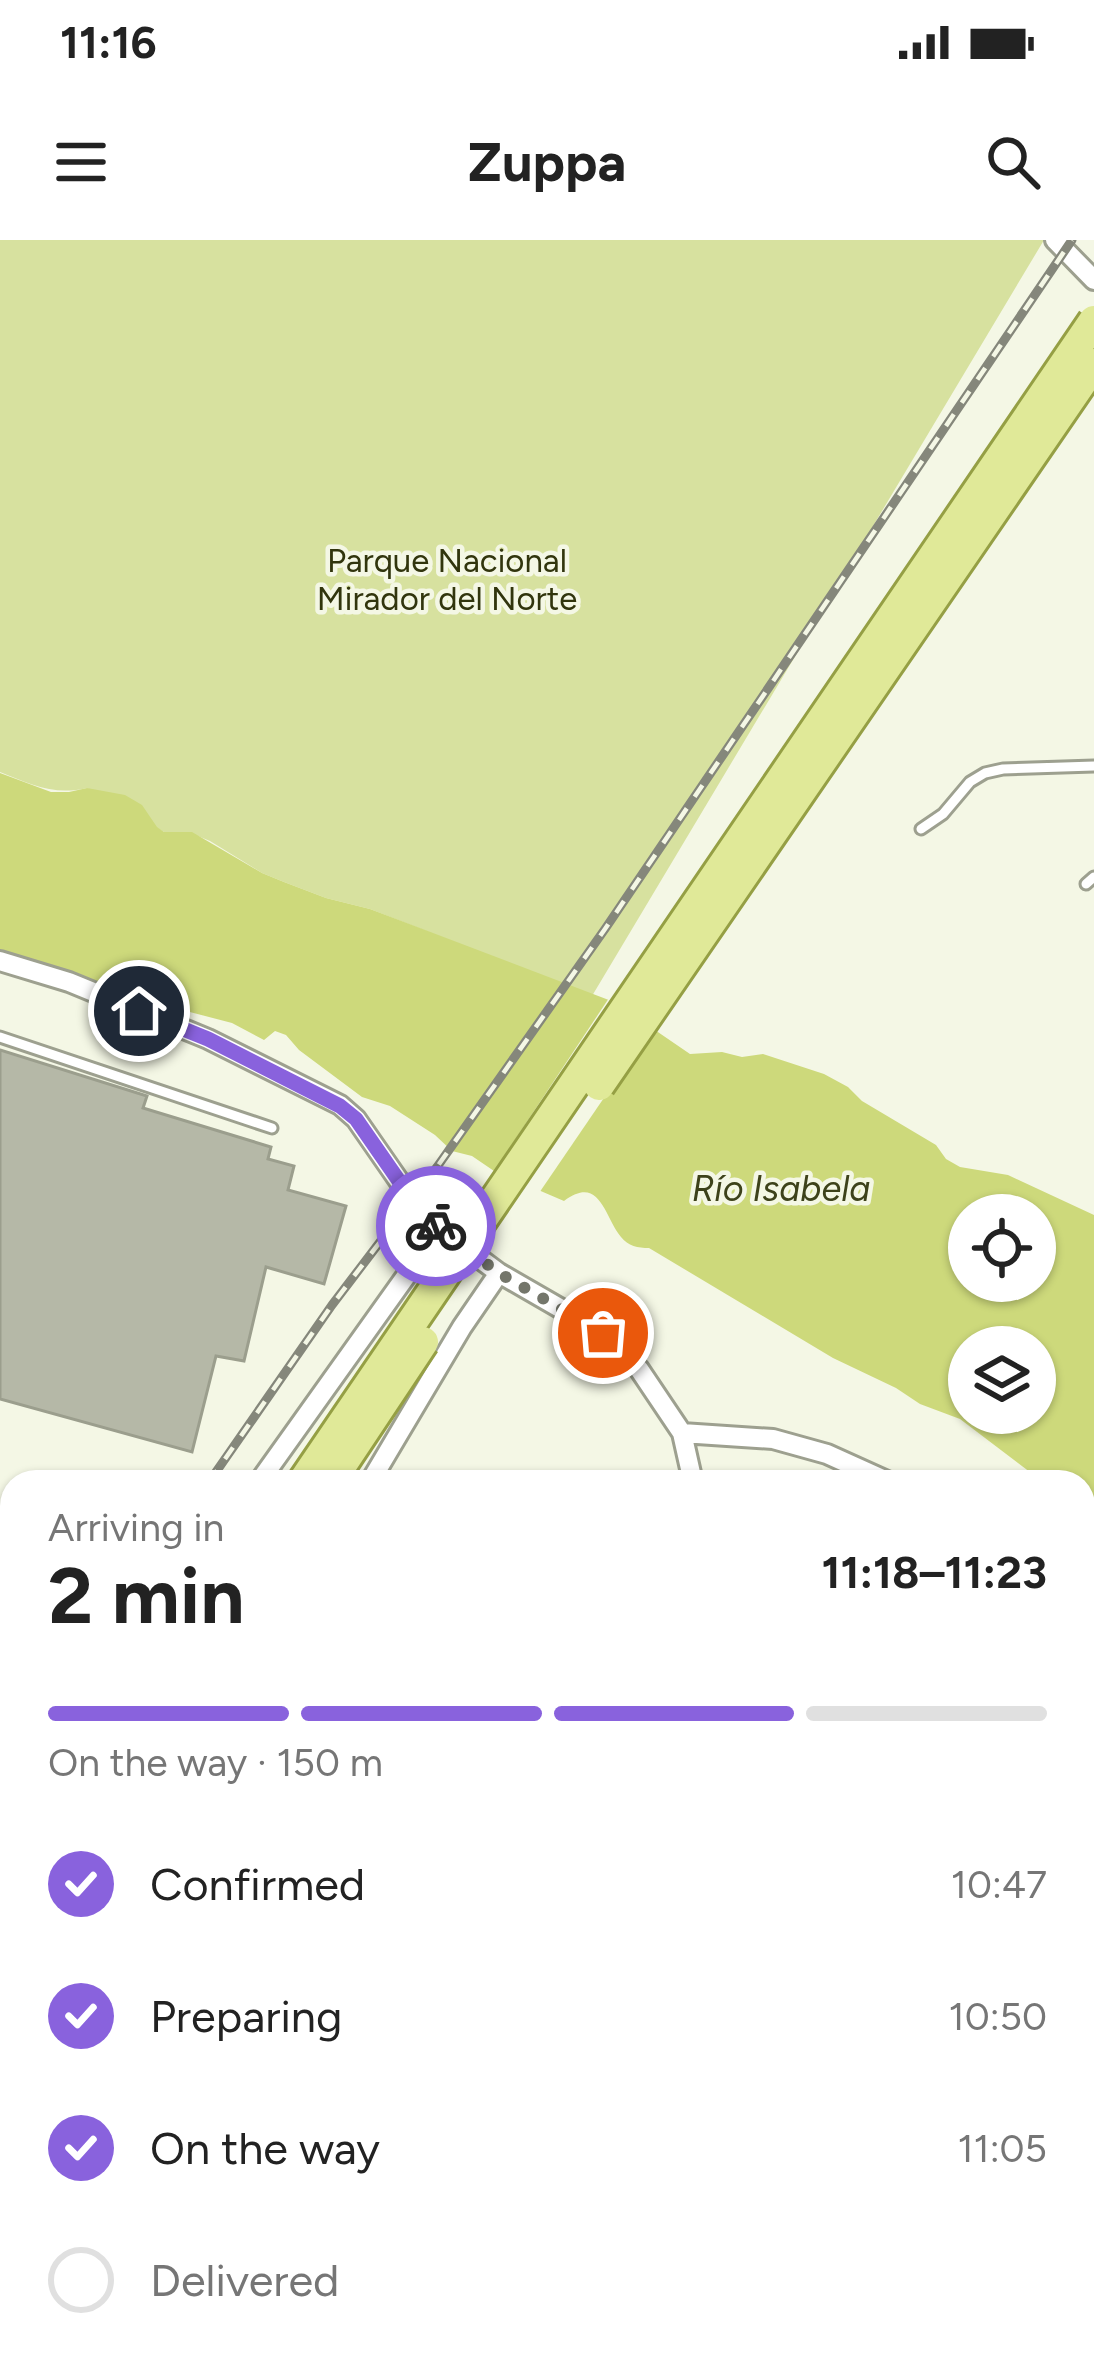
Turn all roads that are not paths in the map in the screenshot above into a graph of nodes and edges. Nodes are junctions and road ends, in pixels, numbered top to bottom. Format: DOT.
graph roads {
  1 [pos="1055,240"];
  2 [pos="1094,280"];
  3 [pos="1094,321"];
  4 [pos="1094,364"];
  5 [pos="1094,766"];
  6 [pos="921,829"];
  7 [pos="0,961"];
  8 [pos="0,1037"];
  9 [pos="272,1128"];
  10 [pos="424,1217"];
  11 [pos="499,1273"];
  12 [pos="682,1433"];
  13 [pos="269,1470"];
  14 [pos="311,1470"];
  15 [pos="337,1470"];
  16 [pos="377,1470"];
  17 [pos="690,1470"];
  18 [pos="862,1470"];
  1 -- 2 [label="street"];
  3 -- 14 [label="main road, bridge"];
  4 -- 15 [label="main road, bridge"];
  5 -- 6 [label="lane"];
  7 -- 10 [label="street"];
  8 -- 9 [label="lane"];
  10 -- 11 [label="street"];
  10 -- 13 [label="street"];
  11 -- 12 [label="street"];
  11 -- 16 [label="street"];
  12 -- 17 [label="street"];
  12 -- 18 [label="street"];
}
